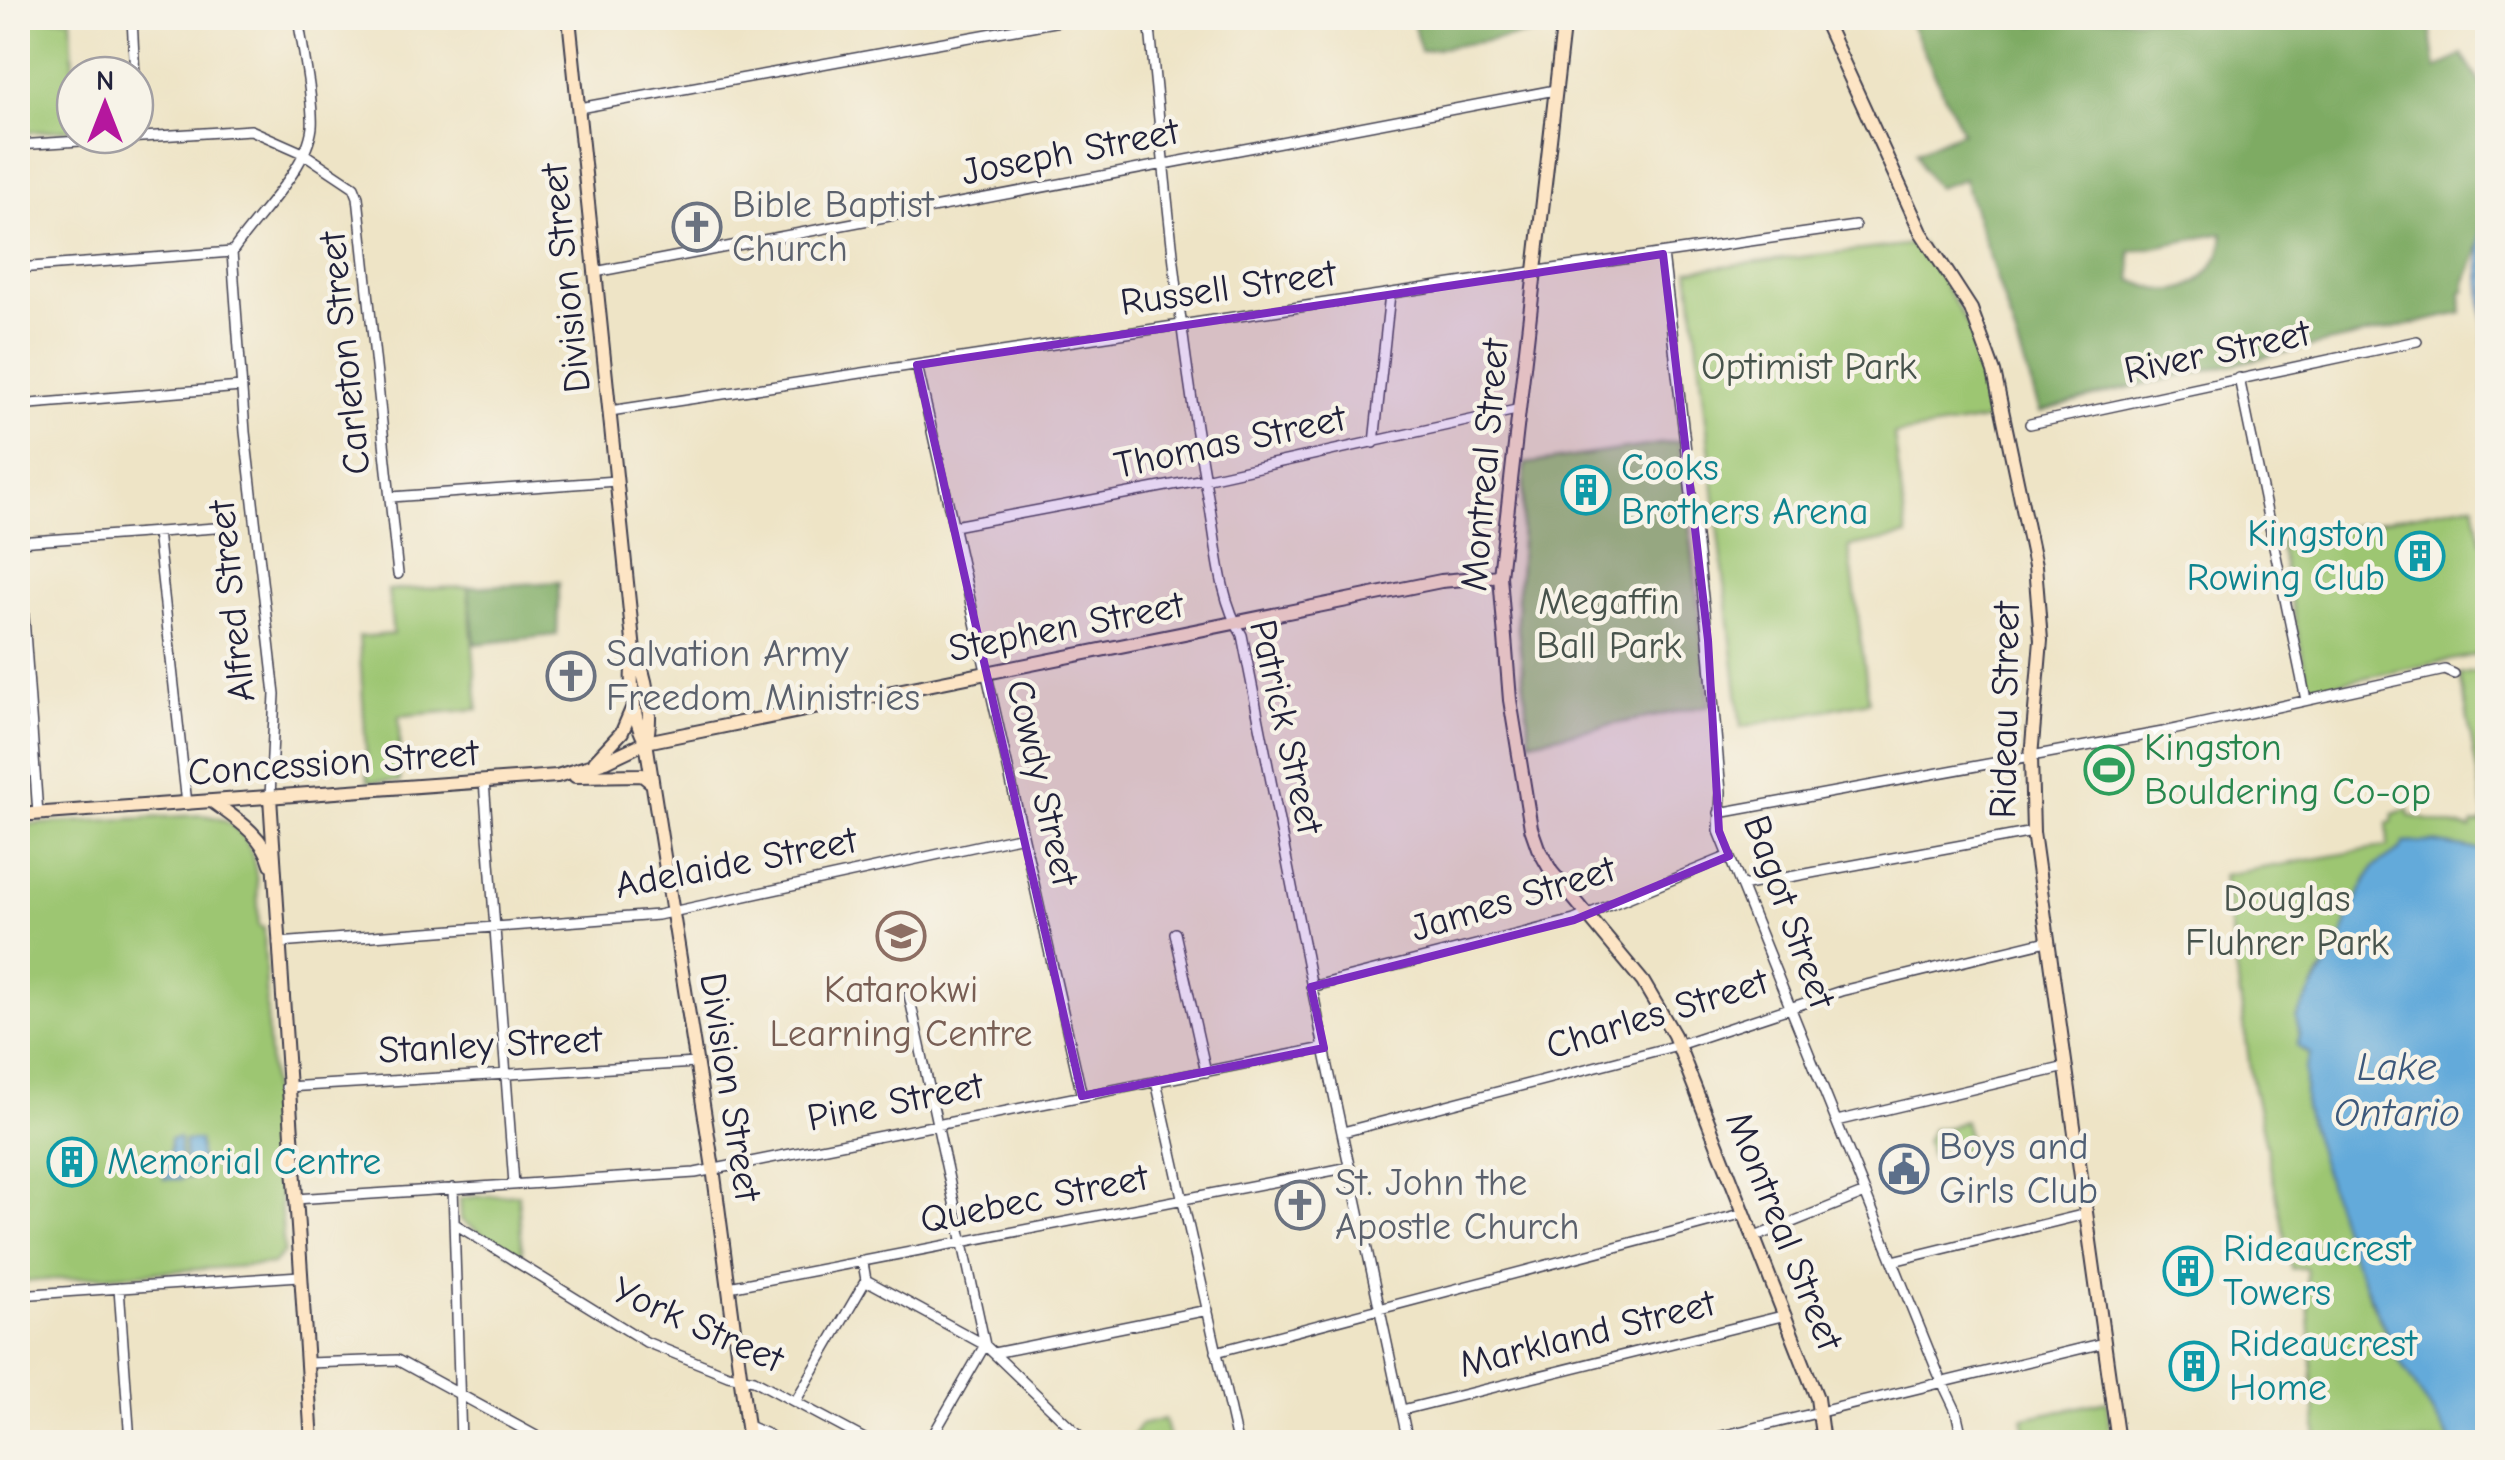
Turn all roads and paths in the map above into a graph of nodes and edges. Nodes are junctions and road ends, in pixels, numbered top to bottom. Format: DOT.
graph roads {
  1 [pos="132,18"];
  2 [pos="298,18"];
  3 [pos="569,18"];
  4 [pos="1076,18"];
  5 [pos="1149,18"];
  6 [pos="1564,18"];
  7 [pos="1823,18"];
  8 [pos="134,55"];
  9 [pos="1555,90"];
  10 [pos="578,108"];
  11 [pos="155,135"];
  12 [pos="55,142"];
  13 [pos="18,145"];
  14 [pos="303,153"];
  15 [pos="1164,164"];
  16 [pos="1855,226"];
  17 [pos="232,252"];
  18 [pos="1663,254"];
  19 [pos="18,268"];
  20 [pos="596,272"];
  21 [pos="1534,272"];
  22 [pos="1390,294"];
  23 [pos="1181,324"];
  24 [pos="2417,342"];
  25 [pos="917,365"];
  26 [pos="2240,378"];
  27 [pos="241,387"];
  28 [pos="18,405"];
  29 [pos="1516,410"];
  30 [pos="610,411"];
  31 [pos="2030,424"];
  32 [pos="1374,443"];
  33 [pos="1204,479"];
  34 [pos="616,481"];
  35 [pos="391,497"];
  36 [pos="954,526"];
  37 [pos="229,528"];
  38 [pos="158,532"];
  39 [pos="18,533"];
  40 [pos="18,542"];
  41 [pos="398,574"];
  42 [pos="1500,576"];
  43 [pos="1235,623"];
  44 [pos="634,651"];
  45 [pos="987,674"];
  46 [pos="2454,674"];
  47 [pos="636,700"];
  48 [pos="2306,700"];
  49 [pos="646,742"];
  50 [pos="2031,757"];
  51 [pos="590,766"];
  52 [pos="558,776"];
  53 [pos="484,781"];
  54 [pos="652,784"];
  55 [pos="270,797"];
  56 [pos="212,802"];
  57 [pos="187,804"];
  58 [pos="1720,813"];
  59 [pos="38,814"];
  60 [pos="18,815"];
  61 [pos="2033,832"];
  62 [pos="1023,836"];
  63 [pos="1729,856"];
  64 [pos="274,879"];
  65 [pos="1740,886"];
  66 [pos="672,912"];
  67 [pos="1586,915"];
  68 [pos="495,926"];
  69 [pos="1175,933"];
  70 [pos="2047,941"];
  71 [pos="278,943"];
  72 [pos="1312,987"];
  73 [pos="909,995"];
  74 [pos="1790,1005"];
  75 [pos="1678,1045"];
  76 [pos="1324,1048"];
  77 [pos="696,1063"];
  78 [pos="2066,1067"];
  79 [pos="1206,1072"];
  80 [pos="506,1074"];
  81 [pos="1156,1082"];
  82 [pos="286,1087"];
  83 [pos="1082,1096"];
  84 [pos="1837,1121"];
  85 [pos="938,1124"];
  86 [pos="1343,1132"];
  87 [pos="713,1168"];
  88 [pos="1350,1168"];
  89 [pos="514,1184"];
  90 [pos="453,1188"];
  91 [pos="1865,1193"];
  92 [pos="296,1199"];
  93 [pos="1183,1200"];
  94 [pos="1744,1214"];
  95 [pos="2086,1214"];
  96 [pos="455,1224"];
  97 [pos="1755,1237"];
  98 [pos="963,1243"];
  99 [pos="1893,1260"];
  100 [pos="862,1263"];
  101 [pos="300,1276"];
  102 [pos="866,1280"];
  103 [pos="729,1287"];
  104 [pos="119,1288"];
  105 [pos="18,1295"];
  106 [pos="1208,1310"];
  107 [pos="1380,1311"];
  108 [pos="1786,1316"];
  109 [pos="2104,1343"];
  110 [pos="985,1345"];
  111 [pos="1216,1352"];
  112 [pos="994,1353"];
  113 [pos="306,1362"];
  114 [pos="741,1378"];
  115 [pos="1943,1381"];
  116 [pos="460,1396"];
  117 [pos="795,1402"];
  118 [pos="1402,1410"];
  119 [pos="1820,1411"];
  120 [pos="746,1425"];
  121 [pos="1736,1437"];
  122 [pos="130,1442"];
  123 [pos="312,1442"];
  124 [pos="461,1442"];
  125 [pos="547,1442"];
  126 [pos="749,1442"];
  127 [pos="777,1442"];
  128 [pos="870,1442"];
  129 [pos="929,1442"];
  130 [pos="1086,1442"];
  131 [pos="1237,1442"];
  132 [pos="1408,1442"];
  133 [pos="1697,1442"];
  134 [pos="1823,1442"];
  135 [pos="1963,1442"];
  136 [pos="2118,1442"];
  1 -- 8 [label="street"];
  2 -- 14 [label="street"];
  3 -- 10 [label="main road, Division Street"];
  4 -- 10 [label="street"];
  5 -- 15 [label="street, Patrick Street"];
  6 -- 9 [label="main road, Montreal Street"];
  7 -- 50 [label="main road, Rideau Street"];
  9 -- 15 [label="street, Joseph Street"];
  9 -- 21 [label="main road, Montreal Street"];
  10 -- 20 [label="main road, Division Street"];
  11 -- 14 [label="street, Carleton Street"];
  12 -- 13 [label="street, Carleton Street"];
  14 -- 17 [label="street"];
  14 -- 35 [label="street, Carleton Street"];
  15 -- 20 [label="street, Joseph Street"];
  15 -- 23 [label="street, Patrick Street"];
  16 -- 18 [label="street, Russell Street"];
  17 -- 19 [label="street"];
  17 -- 27 [label="street, Alfred Street"];
  18 -- 21 [label="street, Russell Street"];
  18 -- 58 [label="street, Bagot Street"];
  20 -- 30 [label="main road, Division Street"];
  21 -- 22 [label="street, Russell Street"];
  21 -- 29 [label="main road, Montreal Street"];
  22 -- 23 [label="street, Russell Street"];
  22 -- 32 [label="street"];
  23 -- 25 [label="street, Russell Street"];
  23 -- 33 [label="street, Patrick Street"];
  24 -- 26 [label="street, River Street"];
  25 -- 30 [label="street, Russell Street"];
  25 -- 36 [label="street, Cowdy Street"];
  26 -- 31 [label="street, River Street"];
  26 -- 48 [label="street"];
  27 -- 28 [label="street"];
  27 -- 55 [label="street, Alfred Street"];
  29 -- 32 [label="street, Thomas Street"];
  29 -- 42 [label="main road, Montreal Street"];
  30 -- 34 [label="main road, Division Street"];
  32 -- 33 [label="street, Thomas Street"];
  33 -- 36 [label="street, Thomas Street"];
  33 -- 43 [label="street, Patrick Street"];
  34 -- 35 [label="street"];
  34 -- 44 [label="main road, Division Street"];
  35 -- 41 [label="street, Carleton Street"];
  36 -- 45 [label="street, Cowdy Street"];
  37 -- 38 [label="street"];
  38 -- 40 [label="street"];
  38 -- 57 [label="street"];
  39 -- 40 [label="street"];
  40 -- 59 [label="street"];
  42 -- 43 [label="main road, Stephen Street"];
  42 -- 67 [label="main road, Montreal Street"];
  43 -- 45 [label="main road, Stephen Street"];
  43 -- 72 [label="street, Patrick Street"];
  44 -- 47 [label="main road, Division Street"];
  44 -- 49 [label="main road, Division Street"];
  45 -- 49 [label="main road, Stephen Street"];
  45 -- 62 [label="street, Cowdy Street"];
  46 -- 48 [label="street"];
  47 -- 49 [label="main road, Division Street"];
  47 -- 51 [label="main road"];
  48 -- 50 [label="street"];
  49 -- 51 [label="main road, Concession Street"];
  49 -- 54 [label="main road, Division Street"];
  50 -- 58 [label="street"];
  50 -- 61 [label="main road, Rideau Street"];
  51 -- 52 [label="main road, Concession Street"];
  52 -- 53 [label="main road, Concession Street"];
  52 -- 54 [label="main road"];
  53 -- 55 [label="main road, Concession Street"];
  53 -- 68 [label="street"];
  54 -- 66 [label="main road, Division Street"];
  55 -- 56 [label="main road, Concession Street"];
  55 -- 64 [label="main road, Alfred Street"];
  56 -- 57 [label="main road, Concession Street"];
  56 -- 64 [label="main road"];
  57 -- 59 [label="main road, Concession Street"];
  58 -- 63 [label="street, Bagot Street"];
  59 -- 60 [label="main road, Concession Street"];
  61 -- 65 [label="street"];
  61 -- 70 [label="main road, Rideau Street"];
  62 -- 66 [label="street, Adelaide Street"];
  62 -- 83 [label="street, Cowdy Street"];
  63 -- 65 [label="street, Bagot Street"];
  63 -- 67 [label="street, James Street"];
  64 -- 71 [label="main road, Alfred Street"];
  65 -- 74 [label="street, Bagot Street"];
  66 -- 68 [label="street, Adelaide Street"];
  66 -- 77 [label="main road, Division Street"];
  67 -- 72 [label="street, James Street"];
  67 -- 75 [label="main road, Montreal Street"];
  68 -- 71 [label="street, Adelaide Street"];
  68 -- 80 [label="street"];
  69 -- 79 [label="street"];
  70 -- 74 [label="street, Charles Street"];
  70 -- 78 [label="main road, Rideau Street"];
  71 -- 82 [label="main road, Alfred Street"];
  72 -- 76 [label="street, Patrick Street"];
  73 -- 85 [label="street"];
  74 -- 75 [label="street, Charles Street"];
  74 -- 84 [label="street, Bagot Street"];
  75 -- 86 [label="street, Charles Street"];
  75 -- 94 [label="main road, Montreal Street"];
  76 -- 79 [label="street, Pine Street"];
  76 -- 86 [label="street, Patrick Street"];
  77 -- 80 [label="street, Stanley Street"];
  77 -- 87 [label="main road, Division Street"];
  78 -- 84 [label="street"];
  78 -- 95 [label="main road, Rideau Street"];
  79 -- 81 [label="street, Pine Street"];
  80 -- 82 [label="street, Stanley Street"];
  80 -- 89 [label="street"];
  81 -- 83 [label="street, Pine Street"];
  81 -- 93 [label="street"];
  82 -- 92 [label="main road, Alfred Street"];
  83 -- 85 [label="street, Pine Street"];
  84 -- 91 [label="street, Bagot Street"];
  85 -- 87 [label="street, Pine Street"];
  85 -- 98 [label="street"];
  86 -- 88 [label="street, Patrick Street"];
  87 -- 89 [label="street, Pine Street"];
  87 -- 103 [label="main road, Division Street"];
  88 -- 93 [label="street, Quebec Street"];
  88 -- 107 [label="street, Patrick Street"];
  89 -- 90 [label="street, Pine Street"];
  90 -- 92 [label="street, Pine Street"];
  90 -- 96 [label="street"];
  91 -- 97 [label="street"];
  91 -- 99 [label="street, Bagot Street"];
  92 -- 101 [label="main road, Alfred Street"];
  93 -- 98 [label="street, Quebec Street"];
  93 -- 106 [label="street"];
  94 -- 97 [label="main road, Montreal Street"];
  94 -- 107 [label="street"];
  95 -- 99 [label="street"];
  95 -- 109 [label="main road, Rideau Street"];
  96 -- 114 [label="street, York Street"];
  96 -- 116 [label="street"];
  97 -- 108 [label="main road, Montreal Street"];
  98 -- 100 [label="street, Quebec Street"];
  98 -- 110 [label="street"];
  99 -- 115 [label="street, Bagot Street"];
  100 -- 102 [label="street"];
  100 -- 103 [label="street, Quebec Street"];
  101 -- 104 [label="street"];
  101 -- 113 [label="main road, Alfred Street"];
  102 -- 110 [label="street"];
  102 -- 117 [label="street"];
  103 -- 114 [label="main road, Division Street"];
  104 -- 105 [label="street"];
  104 -- 122 [label="street"];
  106 -- 111 [label="street"];
  106 -- 112 [label="street"];
  107 -- 111 [label="street"];
  107 -- 118 [label="street, Patrick Street"];
  108 -- 118 [label="street, Markland Street"];
  108 -- 119 [label="main road, Montreal Street"];
  109 -- 115 [label="street"];
  109 -- 136 [label="main road, Rideau Street"];
  110 -- 112 [label="street"];
  110 -- 129 [label="street"];
  111 -- 131 [label="street"];
  112 -- 130 [label="street"];
  113 -- 116 [label="street"];
  113 -- 123 [label="main road, Alfred Street"];
  114 -- 117 [label="street, York Street"];
  114 -- 120 [label="main road, Division Street"];
  115 -- 119 [label="street"];
  115 -- 135 [label="street, Bagot Street"];
  116 -- 124 [label="street"];
  116 -- 125 [label="street"];
  117 -- 128 [label="street, York Street"];
  118 -- 132 [label="street, Patrick Street"];
  119 -- 121 [label="street"];
  119 -- 134 [label="main road, Montreal Street"];
  120 -- 126 [label="main road, Division Street"];
  120 -- 127 [label="street"];
  121 -- 133 [label="street"];
}
